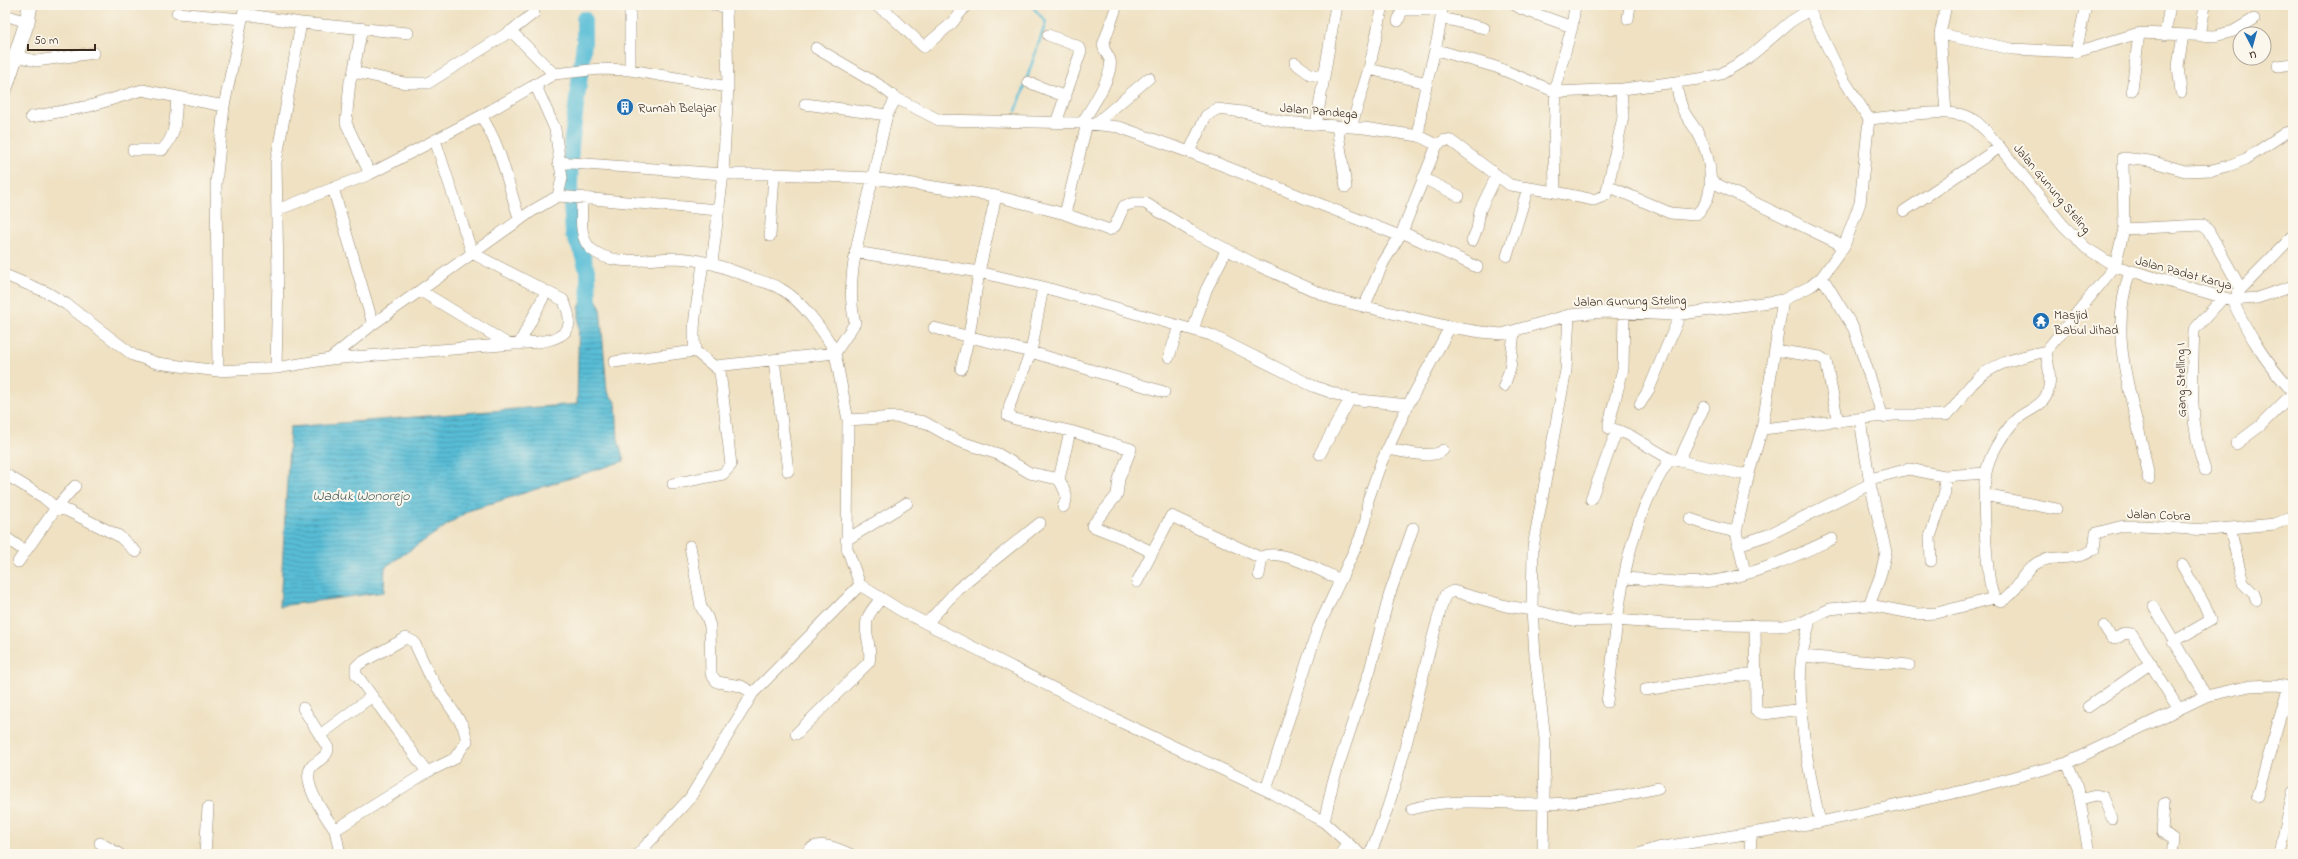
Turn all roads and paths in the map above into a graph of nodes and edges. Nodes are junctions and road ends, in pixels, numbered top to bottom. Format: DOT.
graph roads {
  1 [pos="30,5"];
  2 [pos="630,5"];
  3 [pos="714,5"];
  4 [pos="875,5"];
  5 [pos="966,5"];
  6 [pos="1117,5"];
  7 [pos="1336,5"];
  8 [pos="1383,5"];
  9 [pos="1515,5"];
  10 [pos="1575,5"];
  11 [pos="1630,5"];
  12 [pos="1946,5"];
  13 [pos="2086,5"];
  14 [pos="2170,5"];
  15 [pos="2205,5"];
  16 [pos="726,6"];
  17 [pos="1808,8"];
  18 [pos="1442,11"];
  19 [pos="177,13"];
  20 [pos="243,13"];
  21 [pos="534,13"];
  22 [pos="5,16"];
  23 [pos="2254,19"];
  24 [pos="1628,20"];
  25 [pos="1398,21"];
  26 [pos="27,22"];
  27 [pos="301,23"];
  28 [pos="1572,27"];
  29 [pos="362,28"];
  30 [pos="1484,28"];
  31 [pos="511,31"];
  32 [pos="408,33"];
  33 [pos="1940,34"];
  34 [pos="2139,34"];
  35 [pos="1048,35"];
  36 [pos="2165,35"];
  37 [pos="2183,35"];
  38 [pos="2200,36"];
  39 [pos="816,48"];
  40 [pos="1437,50"];
  41 [pos="2076,52"];
  42 [pos="94,53"];
  43 [pos="16,56"];
  44 [pos="1295,63"];
  45 [pos="2293,64"];
  46 [pos="2278,66"];
  47 [pos="1369,69"];
  48 [pos="630,70"];
  49 [pos="353,74"];
  50 [pos="554,74"];
  51 [pos="1324,77"];
  52 [pos="1149,78"];
  53 [pos="1028,82"];
  54 [pos="1427,83"];
  55 [pos="1676,83"];
  56 [pos="535,84"];
  57 [pos="728,87"];
  58 [pos="5,88"];
  59 [pos="1621,90"];
  60 [pos="2132,90"];
  61 [pos="1556,92"];
  62 [pos="2180,92"];
  63 [pos="1066,97"];
  64 [pos="177,98"];
  65 [pos="896,98"];
  66 [pos="805,104"];
  67 [pos="224,106"];
  68 [pos="1946,113"];
  69 [pos="887,115"];
  70 [pos="482,116"];
  71 [pos="31,117"];
  72 [pos="1869,119"];
  73 [pos="1056,122"];
  74 [pos="1088,123"];
  75 [pos="1316,125"];
  76 [pos="1337,126"];
  77 [pos="1351,127"];
  78 [pos="2293,131"];
  79 [pos="1419,136"];
  80 [pos="436,140"];
  81 [pos="1437,145"];
  82 [pos="2000,147"];
  83 [pos="133,150"];
  84 [pos="1188,152"];
  85 [pos="559,162"];
  86 [pos="370,174"];
  87 [pos="723,174"];
  88 [pos="774,174"];
  89 [pos="1497,175"];
  90 [pos="873,178"];
  91 [pos="1423,178"];
  92 [pos="1710,181"];
  93 [pos="1608,186"];
  94 [pos="1346,187"];
  95 [pos="333,188"];
  96 [pos="1528,188"];
  97 [pos="1555,192"];
  98 [pos="559,196"];
  99 [pos="996,196"];
  100 [pos="1459,196"];
  101 [pos="580,197"];
  102 [pos="276,210"];
  103 [pos="718,210"];
  104 [pos="1904,212"];
  105 [pos="1065,214"];
  106 [pos="520,220"];
  107 [pos="2124,229"];
  108 [pos="1401,234"];
  109 [pos="770,236"];
  110 [pos="2293,236"];
  111 [pos="1472,240"];
  112 [pos="1844,246"];
  113 [pos="1227,249"];
  114 [pos="855,252"];
  115 [pos="472,253"];
  116 [pos="1507,256"];
  117 [pos="708,262"];
  118 [pos="2115,266"];
  119 [pos="1477,267"];
  120 [pos="979,272"];
  121 [pos="2130,272"];
  122 [pos="5,275"];
  123 [pos="1822,277"];
  124 [pos="2293,286"];
  125 [pos="1043,287"];
  126 [pos="2241,289"];
  127 [pos="421,291"];
  128 [pos="546,292"];
  129 [pos="2227,299"];
  130 [pos="1783,300"];
  131 [pos="1364,308"];
  132 [pos="1624,313"];
  133 [pos="1569,315"];
  134 [pos="1680,315"];
  135 [pos="373,324"];
  136 [pos="1179,326"];
  137 [pos="1450,327"];
  138 [pos="934,328"];
  139 [pos="1193,330"];
  140 [pos="1514,331"];
  141 [pos="969,336"];
  142 [pos="513,344"];
  143 [pos="1775,350"];
  144 [pos="695,351"];
  145 [pos="2046,351"];
  146 [pos="1031,352"];
  147 [pos="835,353"];
  148 [pos="1169,357"];
  149 [pos="330,358"];
  150 [pos="774,360"];
  151 [pos="614,362"];
  152 [pos="716,366"];
  153 [pos="276,368"];
  154 [pos="961,370"];
  155 [pos="218,371"];
  156 [pos="1504,386"];
  157 [pos="1164,392"];
  158 [pos="2293,393"];
  159 [pos="1350,399"];
  160 [pos="1640,404"];
  161 [pos="1408,405"];
  162 [pos="1704,407"];
  163 [pos="1883,417"];
  164 [pos="848,420"];
  165 [pos="1860,420"];
  166 [pos="1838,422"];
  167 [pos="1762,429"];
  168 [pos="1617,430"];
  169 [pos="1070,432"];
  170 [pos="2236,444"];
  171 [pos="1388,449"];
  172 [pos="1443,450"];
  173 [pos="1320,454"];
  174 [pos="1675,460"];
  175 [pos="2205,470"];
  176 [pos="788,471"];
  177 [pos="1748,473"];
  178 [pos="1986,473"];
  179 [pos="5,474"];
  180 [pos="1944,476"];
  181 [pos="1059,479"];
  182 [pos="2149,479"];
  183 [pos="1870,482"];
  184 [pos="673,484"];
  185 [pos="75,486"];
  186 [pos="1984,495"];
  187 [pos="1591,499"];
  188 [pos="906,503"];
  189 [pos="1063,507"];
  190 [pos="56,508"];
  191 [pos="2056,509"];
  192 [pos="2293,517"];
  193 [pos="1690,519"];
  194 [pos="1040,523"];
  195 [pos="1412,528"];
  196 [pos="2230,528"];
  197 [pos="1736,532"];
  198 [pos="5,537"];
  199 [pos="1832,539"];
  200 [pos="846,540"];
  201 [pos="1738,544"];
  202 [pos="690,546"];
  203 [pos="25,551"];
  204 [pos="136,552"];
  205 [pos="1152,552"];
  206 [pos="1261,558"];
  207 [pos="18,562"];
  208 [pos="1931,562"];
  209 [pos="2182,565"];
  210 [pos="1745,573"];
  211 [pos="1259,575"];
  212 [pos="1624,578"];
  213 [pos="1340,580"];
  214 [pos="1137,582"];
  215 [pos="860,585"];
  216 [pos="881,598"];
  217 [pos="1994,598"];
  218 [pos="2256,600"];
  219 [pos="1869,606"];
  220 [pos="2154,607"];
  221 [pos="1532,610"];
  222 [pos="1810,619"];
  223 [pos="1617,620"];
  224 [pos="928,623"];
  225 [pos="1754,625"];
  226 [pos="2104,626"];
  227 [pos="2173,642"];
  228 [pos="1802,656"];
  229 [pos="2151,663"];
  230 [pos="1909,665"];
  231 [pos="1754,673"];
  232 [pos="2291,686"];
  233 [pos="1645,690"];
  234 [pos="752,693"];
  235 [pos="2206,696"];
  236 [pos="372,697"];
  237 [pos="1607,702"];
  238 [pos="2088,707"];
  239 [pos="303,708"];
  240 [pos="2178,708"];
  241 [pos="1802,709"];
  242 [pos="796,734"];
  243 [pos="320,735"];
  244 [pos="2067,763"];
  245 [pos="427,772"];
  246 [pos="1658,788"];
  247 [pos="1266,790"];
  248 [pos="2293,792"];
  249 [pos="2257,796"];
  250 [pos="2080,799"];
  251 [pos="1543,804"];
  252 [pos="2164,804"];
  253 [pos="208,808"];
  254 [pos="1412,809"];
  255 [pos="2112,818"];
  256 [pos="1324,822"];
  257 [pos="1820,822"];
  258 [pos="335,830"];
  259 [pos="1751,835"];
  260 [pos="100,843"];
  261 [pos="1347,843"];
  262 [pos="119,854"];
  263 [pos="205,854"];
  264 [pos="340,854"];
  265 [pos="638,854"];
  266 [pos="805,854"];
  267 [pos="850,854"];
  268 [pos="1341,854"];
  269 [pos="1360,854"];
  270 [pos="1370,854"];
  271 [pos="1543,854"];
  272 [pos="1639,854"];
  273 [pos="1750,854"];
  274 [pos="2089,854"];
  275 [pos="2172,854"];
  276 [pos="2280,854"];
  1 -- 26 [label="street"];
  2 -- 48 [label="street"];
  3 -- 16 [label="street"];
  4 -- 5 [label="street"];
  6 -- 74 [label="street"];
  7 -- 51 [label="street"];
  8 -- 47 [label="street"];
  9 -- 28 [label="street"];
  10 -- 28 [label="street"];
  11 -- 24 [label="street"];
  12 -- 33 [label="street"];
  13 -- 41 [label="street"];
  14 -- 36 [label="street"];
  15 -- 38 [label="street"];
  16 -- 57 [label="street"];
  17 -- 55 [label="street"];
  17 -- 72 [label="street"];
  18 -- 25 [label="street"];
  18 -- 30 [label="street"];
  18 -- 40 [label="street"];
  19 -- 20 [label="street"];
  20 -- 27 [label="street"];
  20 -- 67 [label="street"];
  21 -- 31 [label="street"];
  22 -- 26 [label="street"];
  23 -- 38 [label="street"];
  26 -- 43 [label="street"];
  27 -- 29 [label="street"];
  27 -- 102 [label="street"];
  28 -- 61 [label="street"];
  29 -- 32 [label="street"];
  29 -- 49 [label="street"];
  31 -- 49 [label="street"];
  31 -- 50 [label="street"];
  33 -- 41 [label="street"];
  33 -- 68 [label="street"];
  34 -- 36 [label="street"];
  34 -- 41 [label="street"];
  34 -- 60 [label="street"];
  35 -- 63 [label="street"];
  36 -- 37 [label="street"];
  37 -- 38 [label="street"];
  37 -- 62 [label="street"];
  39 -- 65 [label="street"];
  40 -- 54 [label="street"];
  40 -- 61 [label="street"];
  42 -- 43 [label="street"];
  43 -- 58 [label="street"];
  44 -- 51 [label="street"];
  45 -- 46 [label="street"];
  47 -- 54 [label="street"];
  47 -- 77 [label="street"];
  48 -- 50 [label="street"];
  48 -- 57 [label="street"];
  49 -- 86 [label="street"];
  50 -- 56 [label="street"];
  51 -- 75 [label="street"];
  52 -- 74 [label="street"];
  53 -- 63 [label="street"];
  54 -- 79 [label="street"];
  55 -- 59 [label="street"];
  55 -- 92 [label="street"];
  56 -- 70 [label="street"];
  56 -- 85 [label="street"];
  57 -- 87 [label="street"];
  59 -- 61 [label="street"];
  59 -- 93 [label="street"];
  61 -- 97 [label="street"];
  63 -- 73 [label="street"];
  64 -- 67 [label="street"];
  64 -- 71 [label="street"];
  64 -- 83 [label="street"];
  65 -- 69 [label="street"];
  65 -- 73 [label="street"];
  66 -- 69 [label="street"];
  67 -- 155 [label="street"];
  68 -- 72 [label="street, Jalan Gunung Steling"];
  68 -- 82 [label="street, Jalan Gunung Steling"];
  69 -- 90 [label="street"];
  70 -- 80 [label="street"];
  70 -- 106 [label="street"];
  72 -- 112 [label="street, Jalan Gunung Steling"];
  73 -- 74 [label="street"];
  74 -- 84 [label="street"];
  74 -- 105 [label="street"];
  75 -- 76 [label="street, Jalan Pandega"];
  75 -- 84 [label="street, Jalan Pandega"];
  76 -- 77 [label="street, Jalan Pandega"];
  76 -- 94 [label="street"];
  77 -- 79 [label="street, Jalan Pandega"];
  78 -- 107 [label="street"];
  79 -- 81 [label="street, Jalan Pandega"];
  80 -- 86 [label="street"];
  80 -- 115 [label="street"];
  81 -- 89 [label="street"];
  81 -- 91 [label="street"];
  82 -- 104 [label="street"];
  82 -- 118 [label="street, Jalan Gunung Steling"];
  84 -- 108 [label="street"];
  85 -- 87 [label="street"];
  85 -- 98 [label="street"];
  86 -- 95 [label="street"];
  87 -- 88 [label="street"];
  87 -- 103 [label="street"];
  88 -- 90 [label="street"];
  88 -- 109 [label="street"];
  89 -- 96 [label="street"];
  89 -- 111 [label="street"];
  90 -- 99 [label="street"];
  90 -- 114 [label="street"];
  91 -- 100 [label="street"];
  91 -- 108 [label="street"];
  92 -- 93 [label="street"];
  92 -- 112 [label="street"];
  93 -- 97 [label="street"];
  95 -- 102 [label="street"];
  95 -- 135 [label="street"];
  96 -- 97 [label="street"];
  96 -- 116 [label="street"];
  98 -- 101 [label="street"];
  98 -- 106 [label="street"];
  99 -- 105 [label="street"];
  99 -- 120 [label="street"];
  101 -- 103 [label="street"];
  101 -- 117 [label="street"];
  102 -- 153 [label="street"];
  103 -- 117 [label="street"];
  105 -- 113 [label="street, Jalan Gunung Steling"];
  106 -- 115 [label="street"];
  107 -- 118 [label="street"];
  107 -- 126 [label="street"];
  108 -- 119 [label="street"];
  108 -- 131 [label="street"];
  110 -- 126 [label="street, Gang Stelling I"];
  112 -- 123 [label="street, Jalan Gunung Steling"];
  113 -- 131 [label="street, Jalan Gunung Steling"];
  113 -- 139 [label="street"];
  114 -- 120 [label="street"];
  114 -- 147 [label="street"];
  115 -- 127 [label="street"];
  115 -- 128 [label="street"];
  117 -- 144 [label="street"];
  117 -- 147 [label="street"];
  118 -- 121 [label="street, Jalan Padat Karya"];
  118 -- 145 [label="street"];
  120 -- 125 [label="street"];
  120 -- 141 [label="street"];
  121 -- 129 [label="street, Jalan Padat Karya"];
  121 -- 182 [label="street"];
  122 -- 155 [label="street"];
  123 -- 130 [label="street, Jalan Gunung Steling"];
  123 -- 163 [label="street"];
  124 -- 129 [label="street, Jalan Padat Karya"];
  125 -- 136 [label="street"];
  125 -- 146 [label="street"];
  126 -- 129 [label="street, Gang Stelling I"];
  127 -- 135 [label="street"];
  127 -- 142 [label="street"];
  128 -- 142 [label="street"];
  128 -- 142 [label="street"];
  129 -- 158 [label="street"];
  129 -- 175 [label="street, Gang Stelling I"];
  130 -- 134 [label="street, Jalan Gunung Steling"];
  130 -- 143 [label="street"];
  131 -- 137 [label="street, Jalan Gunung Steling"];
  132 -- 133 [label="street, Jalan Gunung Steling"];
  132 -- 134 [label="street, Jalan Gunung Steling"];
  132 -- 168 [label="street"];
  133 -- 140 [label="street, Jalan Gunung Steling"];
  133 -- 221 [label="street"];
  134 -- 160 [label="street"];
  135 -- 149 [label="street"];
  136 -- 139 [label="street"];
  136 -- 148 [label="street"];
  137 -- 140 [label="street, Jalan Gunung Steling"];
  137 -- 161 [label="street"];
  138 -- 141 [label="street"];
  139 -- 159 [label="street"];
  140 -- 156 [label="street"];
  141 -- 146 [label="street"];
  141 -- 154 [label="street"];
  142 -- 149 [label="street"];
  143 -- 166 [label="street"];
  143 -- 167 [label="street"];
  144 -- 151 [label="street"];
  144 -- 152 [label="street"];
  145 -- 163 [label="street"];
  145 -- 178 [label="street"];
  146 -- 157 [label="street"];
  146 -- 169 [label="street"];
  147 -- 150 [label="street"];
  147 -- 164 [label="street"];
  149 -- 153 [label="street"];
  150 -- 152 [label="street"];
  150 -- 176 [label="street"];
  152 -- 184 [label="street"];
  153 -- 155 [label="street"];
  158 -- 170 [label="street"];
  159 -- 161 [label="street"];
  159 -- 173 [label="street"];
  161 -- 171 [label="street"];
  162 -- 174 [label="street"];
  163 -- 165 [label="street"];
  164 -- 181 [label="street"];
  164 -- 200 [label="street"];
  165 -- 166 [label="street"];
  165 -- 183 [label="street"];
  166 -- 167 [label="street"];
  167 -- 177 [label="street"];
  168 -- 174 [label="street"];
  168 -- 187 [label="street"];
  169 -- 181 [label="street"];
  169 -- 205 [label="street"];
  171 -- 172 [label="street"];
  171 -- 213 [label="street"];
  174 -- 177 [label="street"];
  174 -- 212 [label="street"];
  177 -- 197 [label="street"];
  178 -- 180 [label="street"];
  178 -- 186 [label="street"];
  179 -- 190 [label="street"];
  180 -- 183 [label="street"];
  180 -- 208 [label="street"];
  181 -- 189 [label="street"];
  183 -- 201 [label="street"];
  183 -- 219 [label="street"];
  185 -- 190 [label="street"];
  186 -- 191 [label="street"];
  186 -- 217 [label="street"];
  188 -- 200 [label="street"];
  190 -- 203 [label="street"];
  190 -- 204 [label="street"];
  192 -- 196 [label="street, Jalan Cobra"];
  193 -- 197 [label="street"];
  194 -- 224 [label="street"];
  195 -- 256 [label="street"];
  196 -- 217 [label="street, Jalan Cobra"];
  196 -- 218 [label="street"];
  197 -- 201 [label="street"];
  198 -- 203 [label="street"];
  199 -- 210 [label="street"];
  200 -- 215 [label="street"];
  201 -- 210 [label="street"];
  202 -- 234 [label="street"];
  203 -- 207 [label="street"];
  205 -- 206 [label="street"];
  205 -- 214 [label="street"];
  206 -- 211 [label="street"];
  206 -- 213 [label="street"];
  209 -- 227 [label="street"];
  210 -- 212 [label="street"];
  212 -- 223 [label="street"];
  213 -- 247 [label="street"];
  215 -- 216 [label="street"];
  215 -- 234 [label="street"];
  216 -- 224 [label="street"];
  216 -- 242 [label="street"];
  217 -- 219 [label="street"];
  219 -- 222 [label="street"];
  220 -- 227 [label="street"];
  221 -- 223 [label="street"];
  221 -- 251 [label="street"];
  221 -- 270 [label="street"];
  222 -- 225 [label="street"];
  222 -- 228 [label="street"];
  223 -- 225 [label="street"];
  223 -- 237 [label="street"];
  224 -- 247 [label="street"];
  225 -- 231 [label="street"];
  226 -- 229 [label="street"];
  227 -- 235 [label="street"];
  228 -- 230 [label="street"];
  228 -- 241 [label="street"];
  229 -- 238 [label="street"];
  229 -- 240 [label="street"];
  231 -- 233 [label="street"];
  231 -- 241 [label="street"];
  232 -- 235 [label="street"];
  232 -- 249 [label="street"];
  234 -- 265 [label="street"];
  235 -- 240 [label="street"];
  236 -- 243 [label="street"];
  236 -- 245 [label="street"];
  236 -- 245 [label="street"];
  239 -- 243 [label="street"];
  240 -- 244 [label="street"];
  241 -- 257 [label="street"];
  243 -- 258 [label="street"];
  244 -- 250 [label="street"];
  244 -- 257 [label="street"];
  245 -- 258 [label="street"];
  246 -- 251 [label="street"];
  247 -- 256 [label="street"];
  248 -- 276 [label="street"];
  250 -- 255 [label="street"];
  250 -- 274 [label="street"];
  251 -- 254 [label="street"];
  251 -- 271 [label="street"];
  252 -- 275 [label="street"];
  253 -- 263 [label="street"];
  256 -- 261 [label="street"];
  257 -- 259 [label="street"];
  258 -- 264 [label="street"];
  259 -- 272 [label="street"];
  259 -- 273 [label="street"];
  260 -- 262 [label="street"];
  261 -- 268 [label="street"];
  261 -- 269 [label="street"];
  266 -- 267 [label="street"];
}
